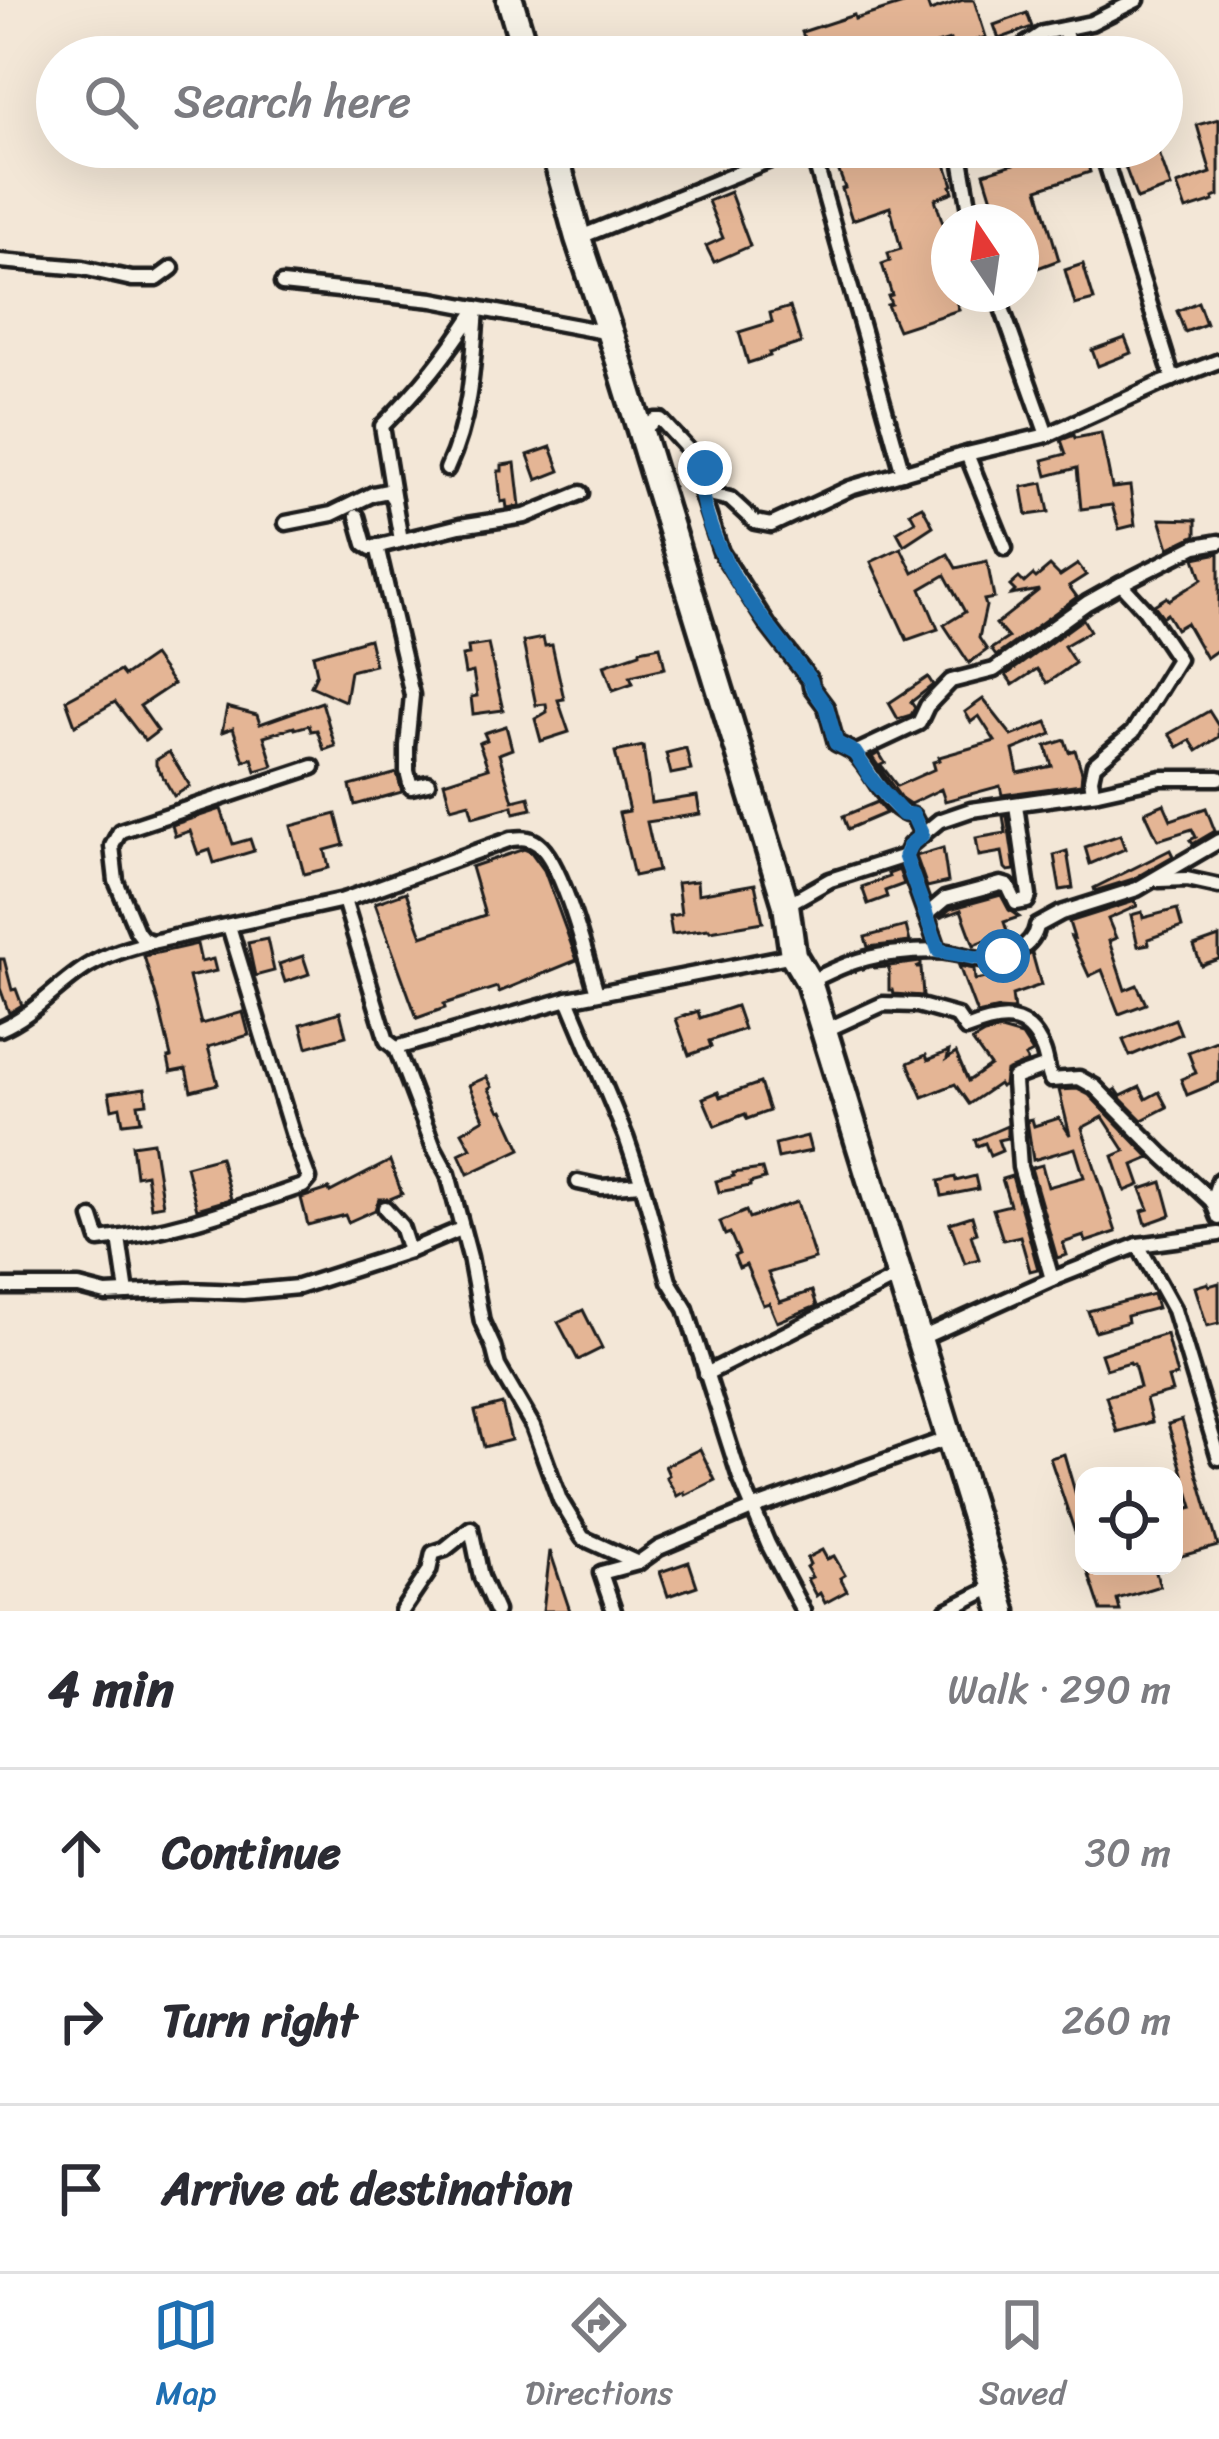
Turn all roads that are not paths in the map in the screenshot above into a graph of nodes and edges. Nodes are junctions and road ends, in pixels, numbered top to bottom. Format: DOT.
graph roads {
  1 [pos="510,0"];
  2 [pos="1137,0"];
  3 [pos="1064,29"];
  4 [pos="521,36"];
  5 [pos="1038,36"];
  6 [pos="1066,36"];
  7 [pos="559,168"];
  8 [pos="754,168"];
  9 [pos="813,168"];
  10 [pos="962,168"];
  11 [pos="1108,168"];
  12 [pos="969,204"];
  13 [pos="578,238"];
  14 [pos="0,262"];
  15 [pos="172,268"];
  16 [pos="282,284"];
  17 [pos="477,308"];
  18 [pos="1003,312"];
  19 [pos="610,334"];
  20 [pos="1219,361"];
  21 [pos="1173,379"];
  22 [pos="640,433"];
  23 [pos="1047,435"];
  24 [pos="967,454"];
  25 [pos="447,469"];
  26 [pos="903,472"];
  27 [pos="701,492"];
  28 [pos="581,493"];
  29 [pos="394,500"];
  30 [pos="357,516"];
  31 [pos="286,523"];
  32 [pos="401,541"];
  33 [pos="1219,542"];
  34 [pos="377,546"];
  35 [pos="1005,548"];
  36 [pos="1121,584"];
  37 [pos="855,753"];
  38 [pos="313,767"];
  39 [pos="1219,778"];
  40 [pos="428,783"];
  41 [pos="1093,792"];
  42 [pos="1016,805"];
  43 [pos="922,835"];
  44 [pos="1219,841"];
  45 [pos="905,856"];
  46 [pos="1152,881"];
  47 [pos="1219,886"];
  48 [pos="344,900"];
  49 [pos="785,905"];
  50 [pos="926,915"];
  51 [pos="229,926"];
  52 [pos="152,942"];
  53 [pos="939,951"];
  54 [pos="793,955"];
  55 [pos="809,982"];
  56 [pos="597,993"];
  57 [pos="568,999"];
  58 [pos="0,1029"];
  59 [pos="824,1031"];
  60 [pos="397,1048"];
  61 [pos="1047,1066"];
  62 [pos="1219,1180"];
  63 [pos="578,1183"];
  64 [pos="643,1184"];
  65 [pos="1212,1201"];
  66 [pos="385,1208"];
  67 [pos="92,1218"];
  68 [pos="1219,1218"];
  69 [pos="460,1228"];
  70 [pos="1219,1234"];
  71 [pos="119,1238"];
  72 [pos="1138,1245"];
  73 [pos="409,1250"];
  74 [pos="898,1276"];
  75 [pos="1052,1279"];
  76 [pos="0,1287"];
  77 [pos="127,1293"];
  78 [pos="918,1339"];
  79 [pos="706,1374"];
  80 [pos="949,1438"];
  81 [pos="1219,1458"];
  82 [pos="752,1509"];
  83 [pos="638,1563"];
  84 [pos="999,1599"];
  85 [pos="402,1611"];
  86 [pos="496,1611"];
  87 [pos="614,1611"];
  88 [pos="802,1611"];
  89 [pos="946,1611"];
  1 -- 4 [label="highway"];
  2 -- 3 [label="street"];
  3 -- 5 [label="street"];
  3 -- 6 [label="street"];
  7 -- 13 [label="highway"];
  8 -- 13 [label="street"];
  9 -- 26 [label="street"];
  10 -- 12 [label="street"];
  11 -- 21 [label="street"];
  13 -- 19 [label="highway"];
  14 -- 15 [label="street"];
  16 -- 17 [label="street"];
  17 -- 19 [label="street"];
  17 -- 25 [label="street"];
  17 -- 29 [label="street"];
  18 -- 23 [label="street"];
  19 -- 22 [label="highway"];
  20 -- 21 [label="street"];
  21 -- 23 [label="street"];
  22 -- 27 [label="street"];
  22 -- 49 [label="highway"];
  23 -- 24 [label="street"];
  24 -- 26 [label="street"];
  24 -- 35 [label="street"];
  26 -- 27 [label="street"];
  27 -- 37 [label="street"];
  28 -- 32 [label="street"];
  29 -- 31 [label="street"];
  29 -- 32 [label="street"];
  30 -- 34 [label="street"];
  32 -- 34 [label="street"];
  33 -- 36 [label="street"];
  34 -- 40 [label="street"];
  36 -- 37 [label="street"];
  36 -- 41 [label="street"];
  37 -- 43 [label="street"];
  38 -- 52 [label="street"];
  39 -- 41 [label="street"];
  41 -- 42 [label="street"];
  42 -- 43 [label="street"];
  42 -- 50 [label="street"];
  43 -- 45 [label="street"];
  44 -- 46 [label="street"];
  45 -- 49 [label="street"];
  45 -- 50 [label="street"];
  46 -- 47 [label="street"];
  46 -- 53 [label="street"];
  48 -- 51 [label="street"];
  48 -- 56 [label="street"];
  48 -- 60 [label="street"];
  49 -- 54 [label="highway"];
  50 -- 53 [label="street"];
  51 -- 52 [label="street"];
  51 -- 71 [label="street"];
  52 -- 58 [label="street"];
  53 -- 55 [label="street"];
  54 -- 55 [label="highway"];
  54 -- 56 [label="street"];
  55 -- 59 [label="highway"];
  56 -- 57 [label="street"];
  57 -- 60 [label="street"];
  57 -- 64 [label="street"];
  59 -- 61 [label="street"];
  59 -- 74 [label="highway"];
  60 -- 69 [label="street"];
  61 -- 65 [label="street"];
  61 -- 75 [label="street"];
  62 -- 65 [label="street"];
  63 -- 64 [label="street"];
  64 -- 79 [label="street"];
  65 -- 68 [label="street"];
  66 -- 73 [label="street"];
  67 -- 71 [label="street"];
  69 -- 73 [label="street"];
  69 -- 83 [label="street"];
  70 -- 72 [label="street"];
  71 -- 77 [label="street"];
  72 -- 75 [label="street"];
  72 -- 81 [label="street"];
  73 -- 77 [label="street"];
  74 -- 78 [label="highway"];
  74 -- 79 [label="street"];
  75 -- 78 [label="street"];
  76 -- 77 [label="street"];
  78 -- 80 [label="highway"];
  79 -- 82 [label="street"];
  80 -- 82 [label="street"];
  80 -- 84 [label="highway"];
  82 -- 83 [label="street"];
  82 -- 88 [label="street"];
  83 -- 87 [label="street"];
  84 -- 89 [label="street"];
  85 -- 86 [label="street"];
}
